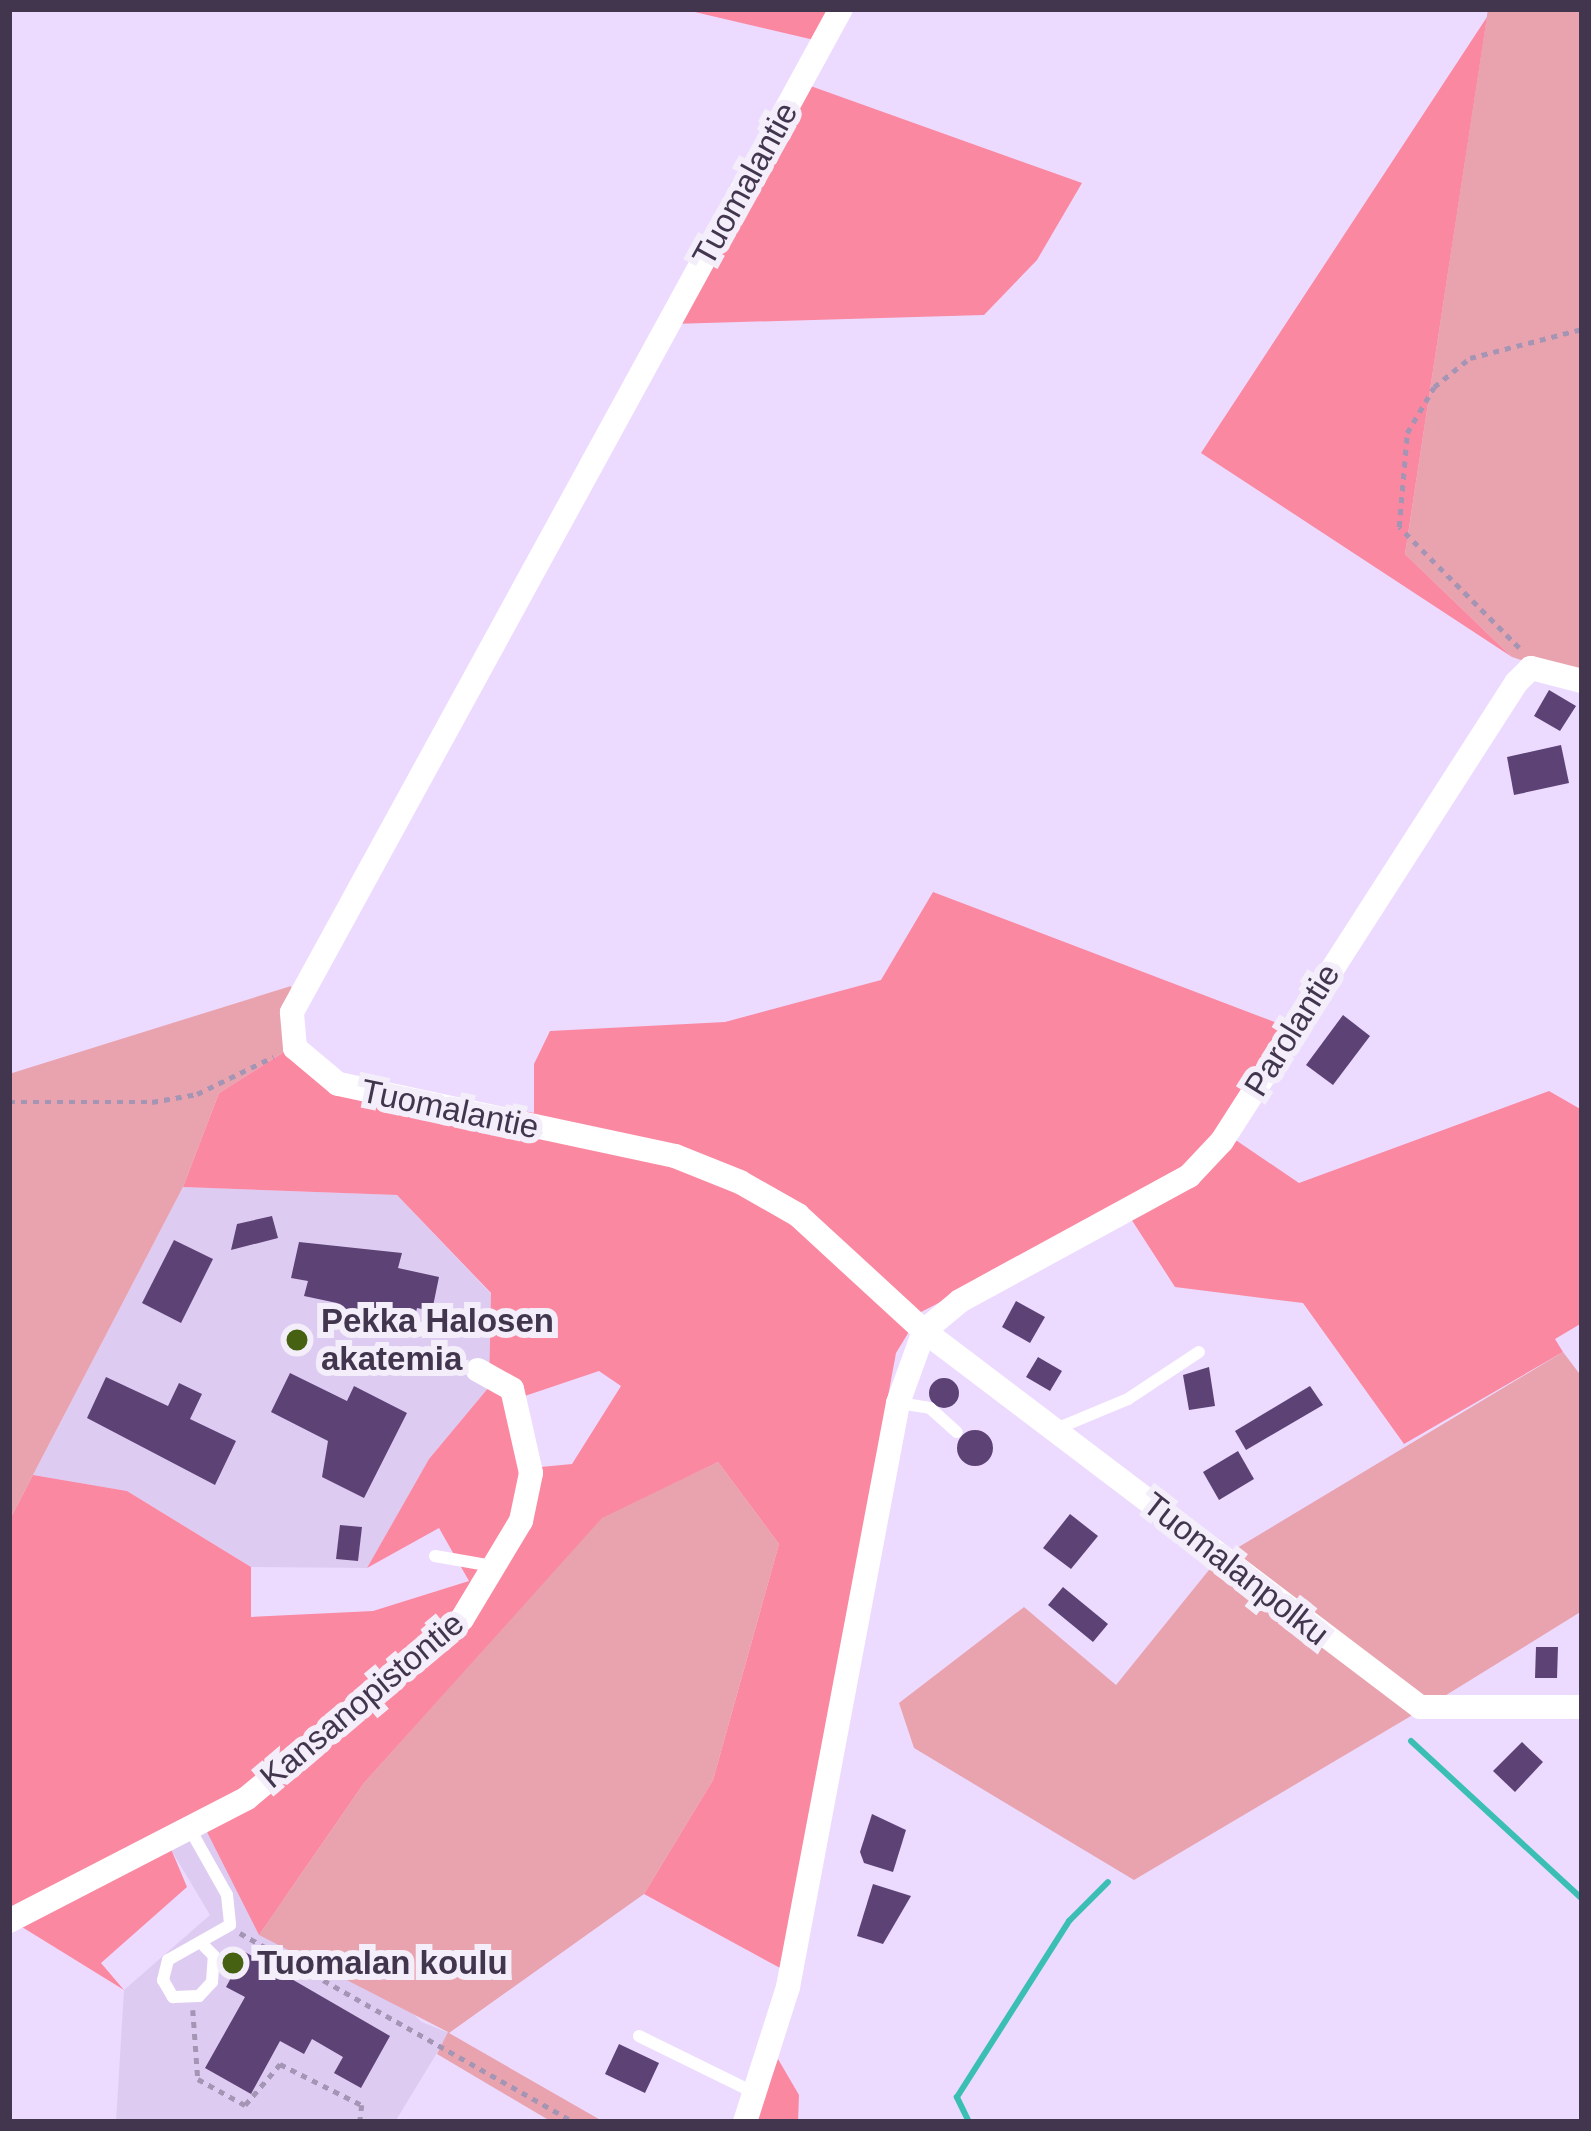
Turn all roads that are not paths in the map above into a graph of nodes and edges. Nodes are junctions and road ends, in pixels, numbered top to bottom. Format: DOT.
graph roads {
  1 [pos="841,9"];
  2 [pos="1582,681"];
  3 [pos="923,1331"];
  4 [pos="1199,1352"];
  5 [pos="478,1370"];
  6 [pos="898,1403"];
  7 [pos="1055,1430"];
  8 [pos="957,1432"];
  9 [pos="434,1556"];
  10 [pos="499,1568"];
  11 [pos="1582,1707"];
  12 [pos="191,1831"];
  13 [pos="9,1921"];
  14 [pos="204,1946"];
  15 [pos="639,2036"];
  16 [pos="756,2093"];
  17 [pos="745,2122"];
  1 -- 3 [label="street, Tuomalantie"];
  2 -- 3 [label="street, Parolantie"];
  3 -- 6 [label="street"];
  3 -- 7 [label="street, Tuomalanpolku"];
  4 -- 7 [label="lane"];
  5 -- 10 [label="street, Kansanopistontie"];
  6 -- 8 [label="lane"];
  6 -- 16 [label="street"];
  7 -- 11 [label="street, Tuomalanpolku"];
  9 -- 10 [label="lane"];
  10 -- 12 [label="street, Kansanopistontie"];
  12 -- 13 [label="street, Kansanopistontie"];
  12 -- 14 [label="lane"];
  14 -- 14 [label="lane"];
  15 -- 16 [label="lane"];
  16 -- 17 [label="street"];
}
